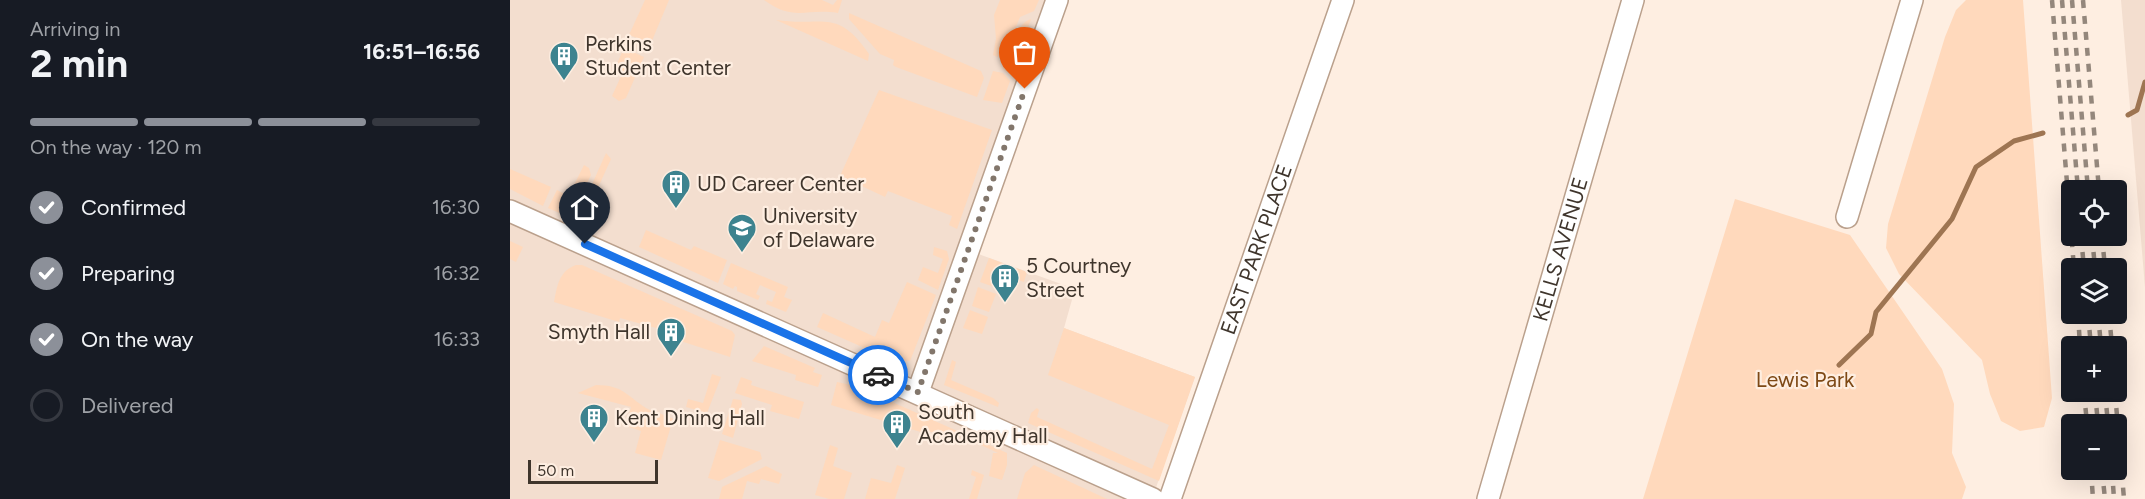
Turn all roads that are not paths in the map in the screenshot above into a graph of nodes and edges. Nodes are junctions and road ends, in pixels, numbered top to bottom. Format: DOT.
graph roads {
  1 [pos="1057,0"];
  2 [pos="1343,0"];
  3 [pos="1634,0"];
  4 [pos="1912,0"];
  5 [pos="510,211"];
  6 [pos="1847,218"];
  7 [pos="918,392"];
  8 [pos="1153,499"];
  9 [pos="1170,499"];
  10 [pos="1488,499"];
  1 -- 7 [label="street"];
  2 -- 9 [label="street, EAST PARK PLACE"];
  3 -- 10 [label="street, KELLS AVENUE"];
  4 -- 6 [label="street"];
  5 -- 7 [label="street"];
  7 -- 8 [label="street"];
}
